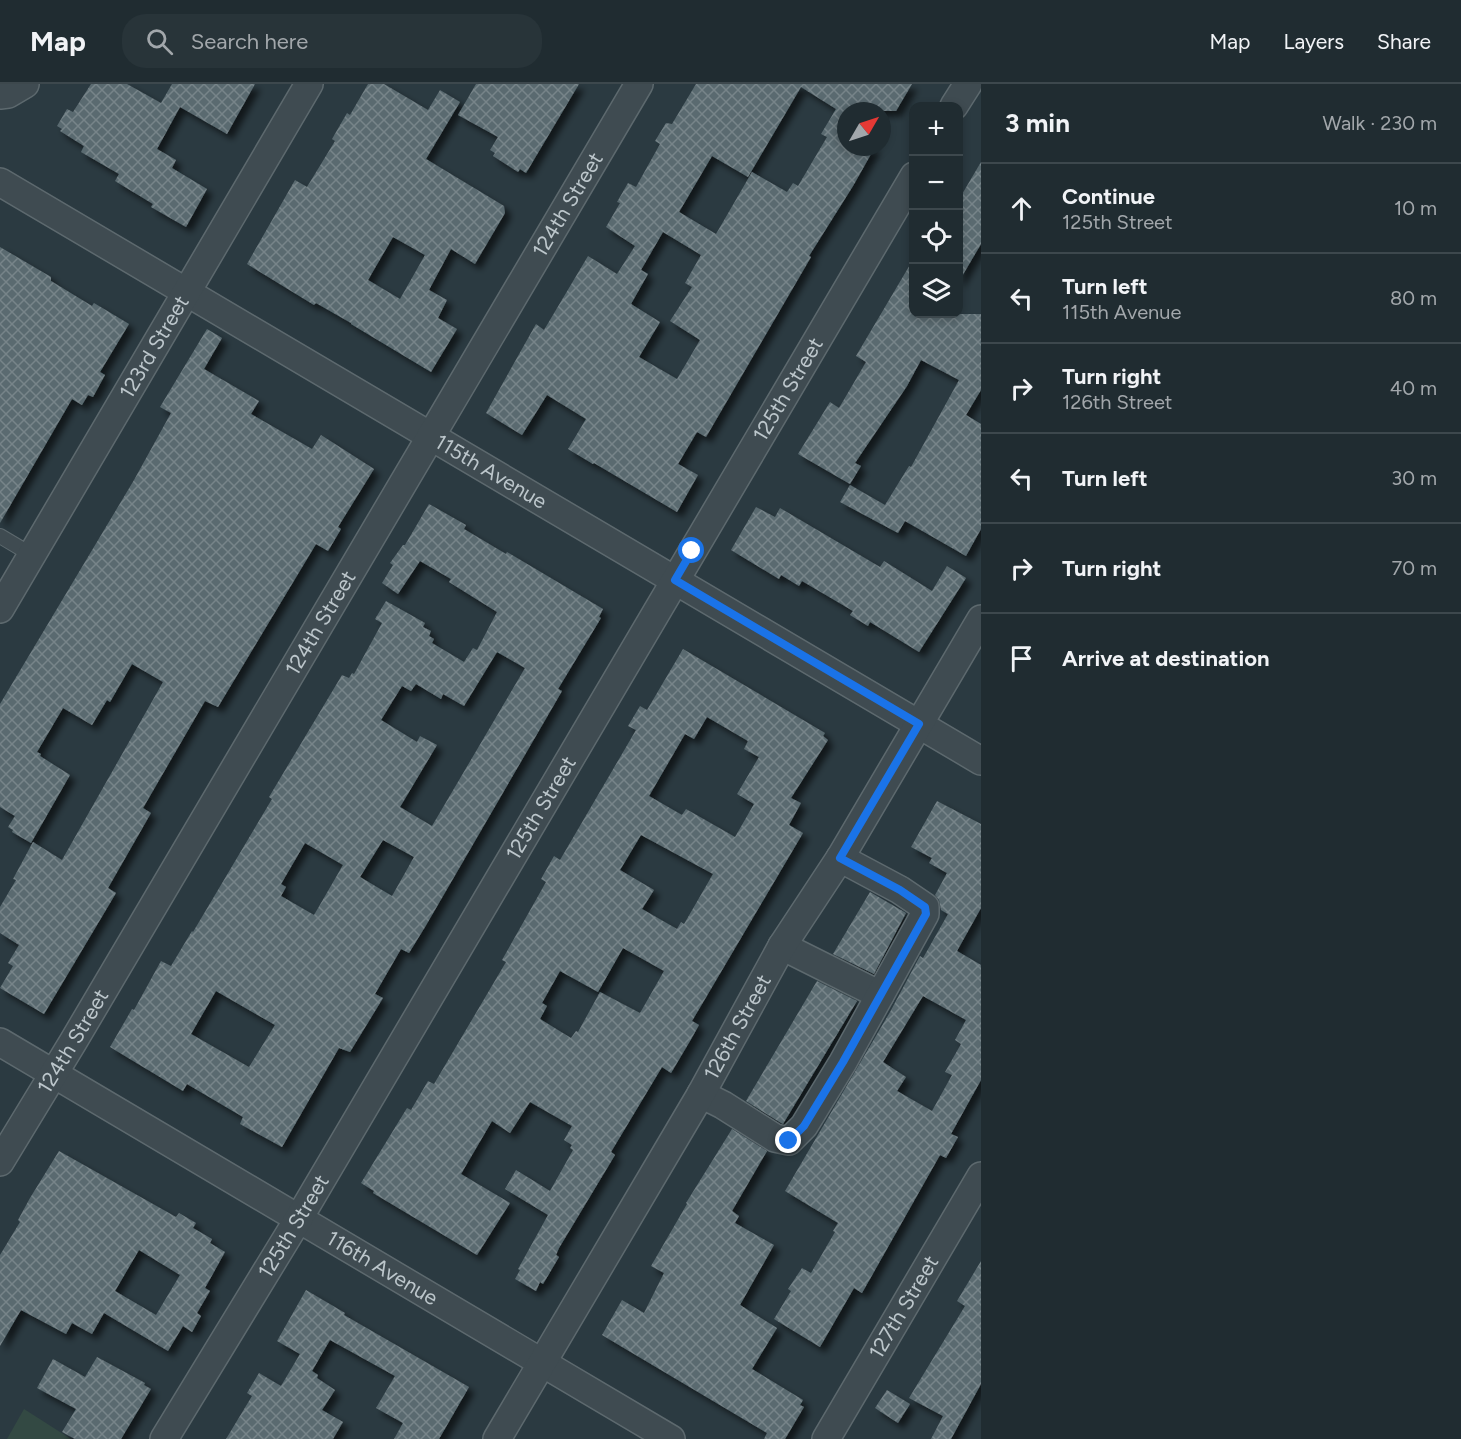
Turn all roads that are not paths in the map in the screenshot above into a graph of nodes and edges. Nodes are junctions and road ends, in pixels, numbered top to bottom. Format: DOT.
graph roads {
  1 [pos="25,84"];
  2 [pos="309,84"];
  3 [pos="639,84"];
  4 [pos="968,84"];
  5 [pos="0,95"];
  6 [pos="957,102"];
  7 [pos="0,182"];
  8 [pos="909,184"];
  9 [pos="187,293"];
  10 [pos="431,437"];
  11 [pos="0,536"];
  12 [pos="32,555"];
  13 [pos="675,580"];
  14 [pos="0,609"];
  15 [pos="981,619"];
  16 [pos="919,724"];
  17 [pos="981,761"];
  18 [pos="840,858"];
  19 [pos="782,946"];
  20 [pos="880,995"];
  21 [pos="0,1042"];
  22 [pos="54,1074"];
  23 [pos="700,1095"];
  24 [pos="0,1162"];
  25 [pos="981,1176"];
  26 [pos="299,1218"];
  27 [pos="543,1363"];
  28 [pos="164,1439"];
  29 [pos="497,1439"];
  30 [pos="671,1439"];
  31 [pos="826,1439"];
  1 -- 5 [label="street"];
  2 -- 9 [label="street, 123rd Street"];
  3 -- 10 [label="street, 124th Street"];
  4 -- 6 [label="street"];
  7 -- 9 [label="street, 115th Avenue"];
  8 -- 13 [label="street, 125th Street"];
  9 -- 10 [label="street, 115th Avenue"];
  9 -- 12 [label="street, 123rd Street"];
  10 -- 13 [label="street, 115th Avenue"];
  10 -- 22 [label="street, 124th Street"];
  11 -- 12 [label="lane"];
  12 -- 14 [label="street, 123rd Street"];
  13 -- 16 [label="street, 115th Avenue"];
  13 -- 26 [label="street, 125th Street"];
  15 -- 16 [label="street, 126th Street"];
  16 -- 17 [label="street, 115th Avenue"];
  16 -- 18 [label="street, 126th Street"];
  18 -- 19 [label="street, 126th Street"];
  18 -- 20 [label="street"];
  19 -- 20 [label="street"];
  19 -- 23 [label="street, 126th Street"];
  20 -- 23 [label="street"];
  21 -- 22 [label="street, 116th Avenue"];
  22 -- 24 [label="street, 124th Street"];
  22 -- 26 [label="street, 116th Avenue"];
  23 -- 27 [label="street, 126th Street"];
  25 -- 31 [label="street, 127th Street"];
  26 -- 27 [label="street, 116th Avenue"];
  26 -- 28 [label="street, 125th Street"];
  27 -- 29 [label="street, 126th Street"];
  27 -- 30 [label="street, 116th Avenue"];
}
